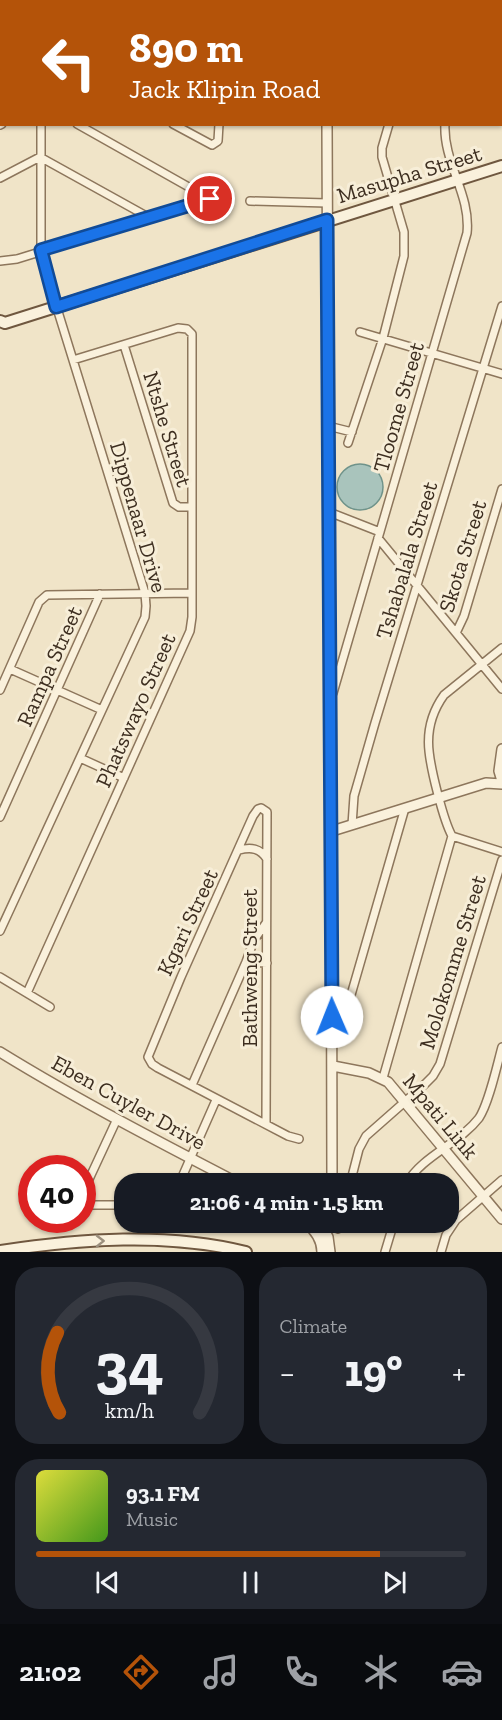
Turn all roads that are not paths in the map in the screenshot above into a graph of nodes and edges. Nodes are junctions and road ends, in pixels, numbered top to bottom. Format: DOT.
graph roads {
  1 [pos="41,126"];
  2 [pos="81,126"];
  3 [pos="177,126"];
  4 [pos="219,126"];
  5 [pos="327,126"];
  6 [pos="388,126"];
  7 [pos="445,126"];
  8 [pos="40,157"];
  9 [pos="502,166"];
  10 [pos="0,178"];
  11 [pos="459,179"];
  12 [pos="396,199"];
  13 [pos="250,201"];
  14 [pos="327,202"];
  15 [pos="150,218"];
  16 [pos="327,220"];
  17 [pos="41,250"];
  18 [pos="0,261"];
  19 [pos="502,306"];
  20 [pos="56,307"];
  21 [pos="2,323"];
  22 [pos="360,332"];
  23 [pos="383,338"];
  24 [pos="123,345"];
  25 [pos="432,353"];
  26 [pos="73,360"];
  27 [pos="483,369"];
  28 [pos="502,374"];
  29 [pos="328,426"];
  30 [pos="352,432"];
  31 [pos="348,443"];
  32 [pos="502,489"];
  33 [pos="192,507"];
  34 [pos="329,512"];
  35 [pos="379,535"];
  36 [pos="417,585"];
  37 [pos="145,593"];
  38 [pos="192,593"];
  39 [pos="100,594"];
  40 [pos="456,633"];
  41 [pos="502,648"];
  42 [pos="481,664"];
  43 [pos="10,669"];
  44 [pos="58,689"];
  45 [pos="502,689"];
  46 [pos="0,690"];
  47 [pos="331,698"];
  48 [pos="102,710"];
  49 [pos="502,749"];
  50 [pos="80,758"];
  51 [pos="124,778"];
  52 [pos="501,779"];
  53 [pos="439,798"];
  54 [pos="405,808"];
  55 [pos="267,812"];
  56 [pos="0,817"];
  57 [pos="352,825"];
  58 [pos="332,831"];
  59 [pos="452,836"];
  60 [pos="239,850"];
  61 [pos="502,852"];
  62 [pos="267,859"];
  63 [pos="502,860"];
  64 [pos="266,923"];
  65 [pos="0,931"];
  66 [pos="246,962"];
  67 [pos="267,963"];
  68 [pos="0,977"];
  69 [pos="27,993"];
  70 [pos="50,1007"];
  71 [pos="333,1038"];
  72 [pos="502,1047"];
  73 [pos="0,1052"];
  74 [pos="333,1066"];
  75 [pos="382,1078"];
  76 [pos="192,1085"];
  77 [pos="216,1100"];
  78 [pos="404,1101"];
  79 [pos="117,1119"];
  80 [pos="266,1124"];
  81 [pos="299,1139"];
  82 [pos="443,1148"];
  83 [pos="190,1158"];
  84 [pos="184,1173"];
  85 [pos="219,1173"];
  86 [pos="332,1173"];
  87 [pos="353,1173"];
  88 [pos="415,1173"];
  89 [pos="502,1180"];
  90 [pos="483,1196"];
  91 [pos="114,1205"];
  92 [pos="502,1219"];
  93 [pos="315,1233"];
  94 [pos="326,1233"];
  95 [pos="391,1233"];
  96 [pos="0,1251"];
  97 [pos="246,1252"];
  98 [pos="322,1252"];
  99 [pos="330,1252"];
  100 [pos="386,1252"];
  101 [pos="441,1252"];
  1 -- 8 [label="street, Dippenaar Drive"];
  2 -- 15 [label="street"];
  3 -- 4 [label="street"];
  5 -- 14 [label="street"];
  6 -- 12 [label="street"];
  7 -- 11 [label="street, Tloome Street"];
  8 -- 10 [label="street"];
  8 -- 15 [label="street"];
  8 -- 17 [label="street, Dippenaar Drive"];
  9 -- 11 [label="main road, Masupha Street"];
  11 -- 12 [label="main road, Masupha Street"];
  11 -- 25 [label="street, Tloome Street"];
  12 -- 16 [label="main road, Masupha Street"];
  12 -- 23 [label="street"];
  13 -- 14 [label="street"];
  14 -- 16 [label="street"];
  15 -- 17 [label="street"];
  16 -- 20 [label="main road, Masupha Street"];
  16 -- 29 [label="street"];
  17 -- 18 [label="street"];
  17 -- 20 [label="street, Dippenaar Drive"];
  19 -- 27 [label="street, Tshabalala Street"];
  20 -- 21 [label="main road, Masupha Street"];
  20 -- 26 [label="street, Dippenaar Drive"];
  22 -- 23 [label="street"];
  23 -- 25 [label="street"];
  23 -- 30 [label="street"];
  24 -- 26 [label="street, Phatswayo Street"];
  24 -- 33 [label="street, Ntshe Street"];
  24 -- 33 [label="street, Phatswayo Street"];
  25 -- 27 [label="street"];
  25 -- 35 [label="street, Tloome Street"];
  26 -- 37 [label="street, Dippenaar Drive"];
  27 -- 28 [label="street"];
  27 -- 36 [label="street, Tshabalala Street"];
  29 -- 30 [label="street"];
  29 -- 34 [label="street"];
  30 -- 31 [label="street"];
  32 -- 40 [label="street, Skota Street"];
  33 -- 38 [label="street, Phatswayo Street"];
  34 -- 35 [label="street"];
  34 -- 47 [label="street"];
  35 -- 36 [label="street"];
  35 -- 47 [label="street, Tloome Street"];
  36 -- 40 [label="street"];
  36 -- 57 [label="street, Tshabalala Street"];
  37 -- 38 [label="street"];
  37 -- 39 [label="street"];
  37 -- 48 [label="street, Dippenaar Drive"];
  38 -- 51 [label="street, Phatswayo Street"];
  39 -- 43 [label="street"];
  39 -- 44 [label="street, Rampa Street"];
  40 -- 42 [label="street"];
  41 -- 42 [label="street"];
  42 -- 45 [label="street"];
  42 -- 53 [label="street"];
  43 -- 44 [label="street"];
  43 -- 46 [label="street"];
  44 -- 48 [label="street"];
  44 -- 56 [label="street, Rampa Street"];
  47 -- 58 [label="street"];
  48 -- 50 [label="street, Dippenaar Drive"];
  49 -- 52 [label="street"];
  50 -- 51 [label="street"];
  50 -- 65 [label="street, Dippenaar Drive"];
  51 -- 69 [label="street, Phatswayo Street"];
  52 -- 53 [label="street"];
  53 -- 54 [label="street"];
  53 -- 59 [label="street"];
  54 -- 57 [label="street"];
  54 -- 71 [label="street"];
  55 -- 60 [label="street, Kgari Street"];
  55 -- 62 [label="street, Bathweng Street"];
  57 -- 58 [label="street"];
  58 -- 71 [label="street"];
  59 -- 61 [label="street"];
  59 -- 75 [label="street"];
  60 -- 62 [label="street"];
  60 -- 76 [label="street, Kgari Street"];
  62 -- 64 [label="street, Bathweng Street"];
  63 -- 78 [label="street, Molokomme Street"];
  64 -- 66 [label="street"];
  64 -- 67 [label="street, Bathweng Street"];
  66 -- 67 [label="street"];
  66 -- 76 [label="street"];
  67 -- 80 [label="street, Bathweng Street"];
  68 -- 69 [label="street"];
  69 -- 70 [label="street"];
  71 -- 74 [label="street"];
  72 -- 82 [label="street"];
  73 -- 79 [label="street, Eben Cuyler Drive"];
  74 -- 75 [label="street, Mpati Link"];
  74 -- 86 [label="street"];
  75 -- 78 [label="street, Mpati Link"];
  76 -- 77 [label="street"];
  77 -- 80 [label="street"];
  77 -- 83 [label="street"];
  78 -- 82 [label="street, Mpati Link"];
  78 -- 87 [label="street, Molokomme Street"];
  79 -- 83 [label="street, Eben Cuyler Drive"];
  79 -- 91 [label="street"];
  80 -- 81 [label="street"];
  82 -- 88 [label="street"];
  82 -- 90 [label="street, Mpati Link"];
  83 -- 84 [label="street"];
  83 -- 85 [label="street, Eben Cuyler Drive"];
  89 -- 90 [label="street"];
  90 -- 92 [label="street, Mpati Link"];
  90 -- 101 [label="street"];
  93 -- 98 [label="street"];
  94 -- 99 [label="street"];
  95 -- 100 [label="street"];
  96 -- 97 [label="main road, one-way"];
}
